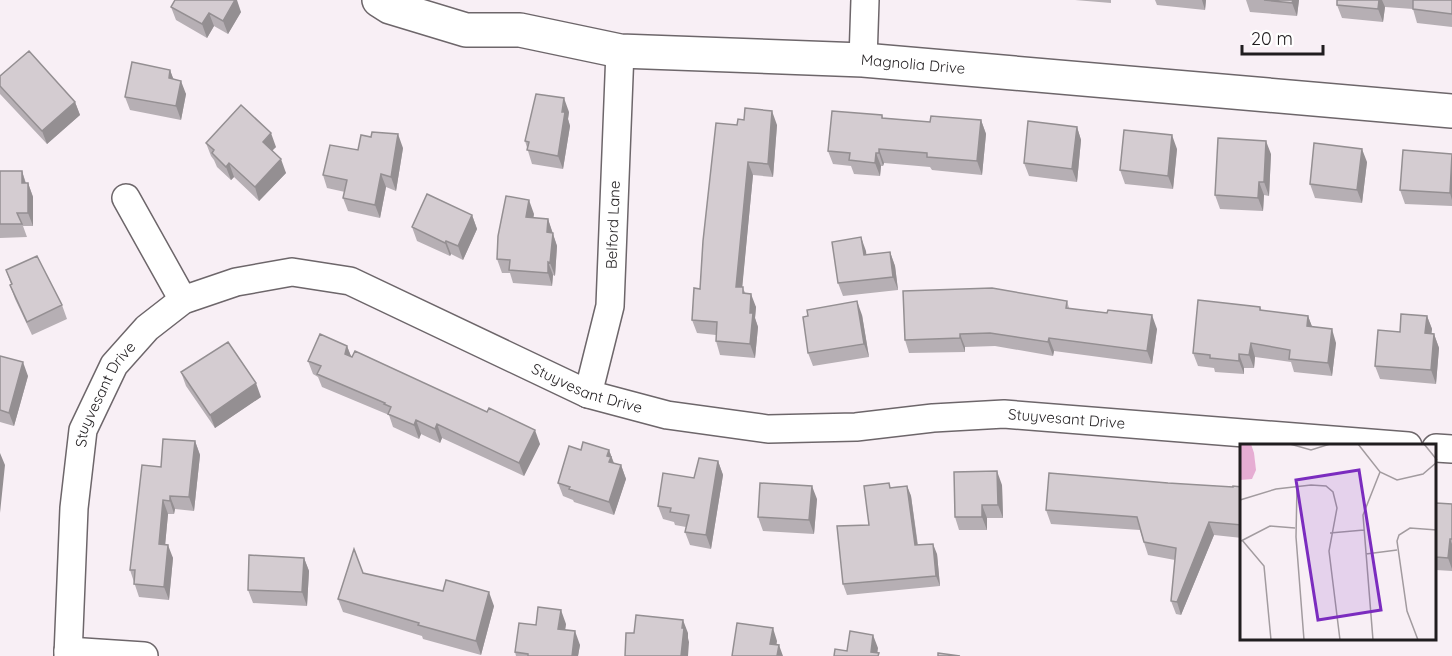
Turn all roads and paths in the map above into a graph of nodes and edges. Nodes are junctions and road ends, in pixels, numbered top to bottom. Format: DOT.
graph roads {
  1 [pos="379,0"];
  2 [pos="866,0"];
  3 [pos="620,51"];
  4 [pos="863,60"];
  5 [pos="1452,111"];
  6 [pos="126,198"];
  7 [pos="183,300"];
  8 [pos="588,394"];
  9 [pos="1382,444"];
  10 [pos="1437,448"];
  11 [pos="1452,449"];
  12 [pos="68,654"];
  13 [pos="144,656"];
  1 -- 3 [label="street, Magnolia Drive"];
  2 -- 4 [label="street"];
  3 -- 4 [label="street, Magnolia Drive"];
  3 -- 8 [label="street, Belford Lane"];
  4 -- 5 [label="street, Magnolia Drive"];
  6 -- 7 [label="street"];
  7 -- 8 [label="street, Stuyvesant Drive"];
  7 -- 12 [label="street, Stuyvesant Drive"];
  8 -- 9 [label="street, Stuyvesant Drive"];
  10 -- 11 [label="street"];
  12 -- 13 [label="street"];
}
